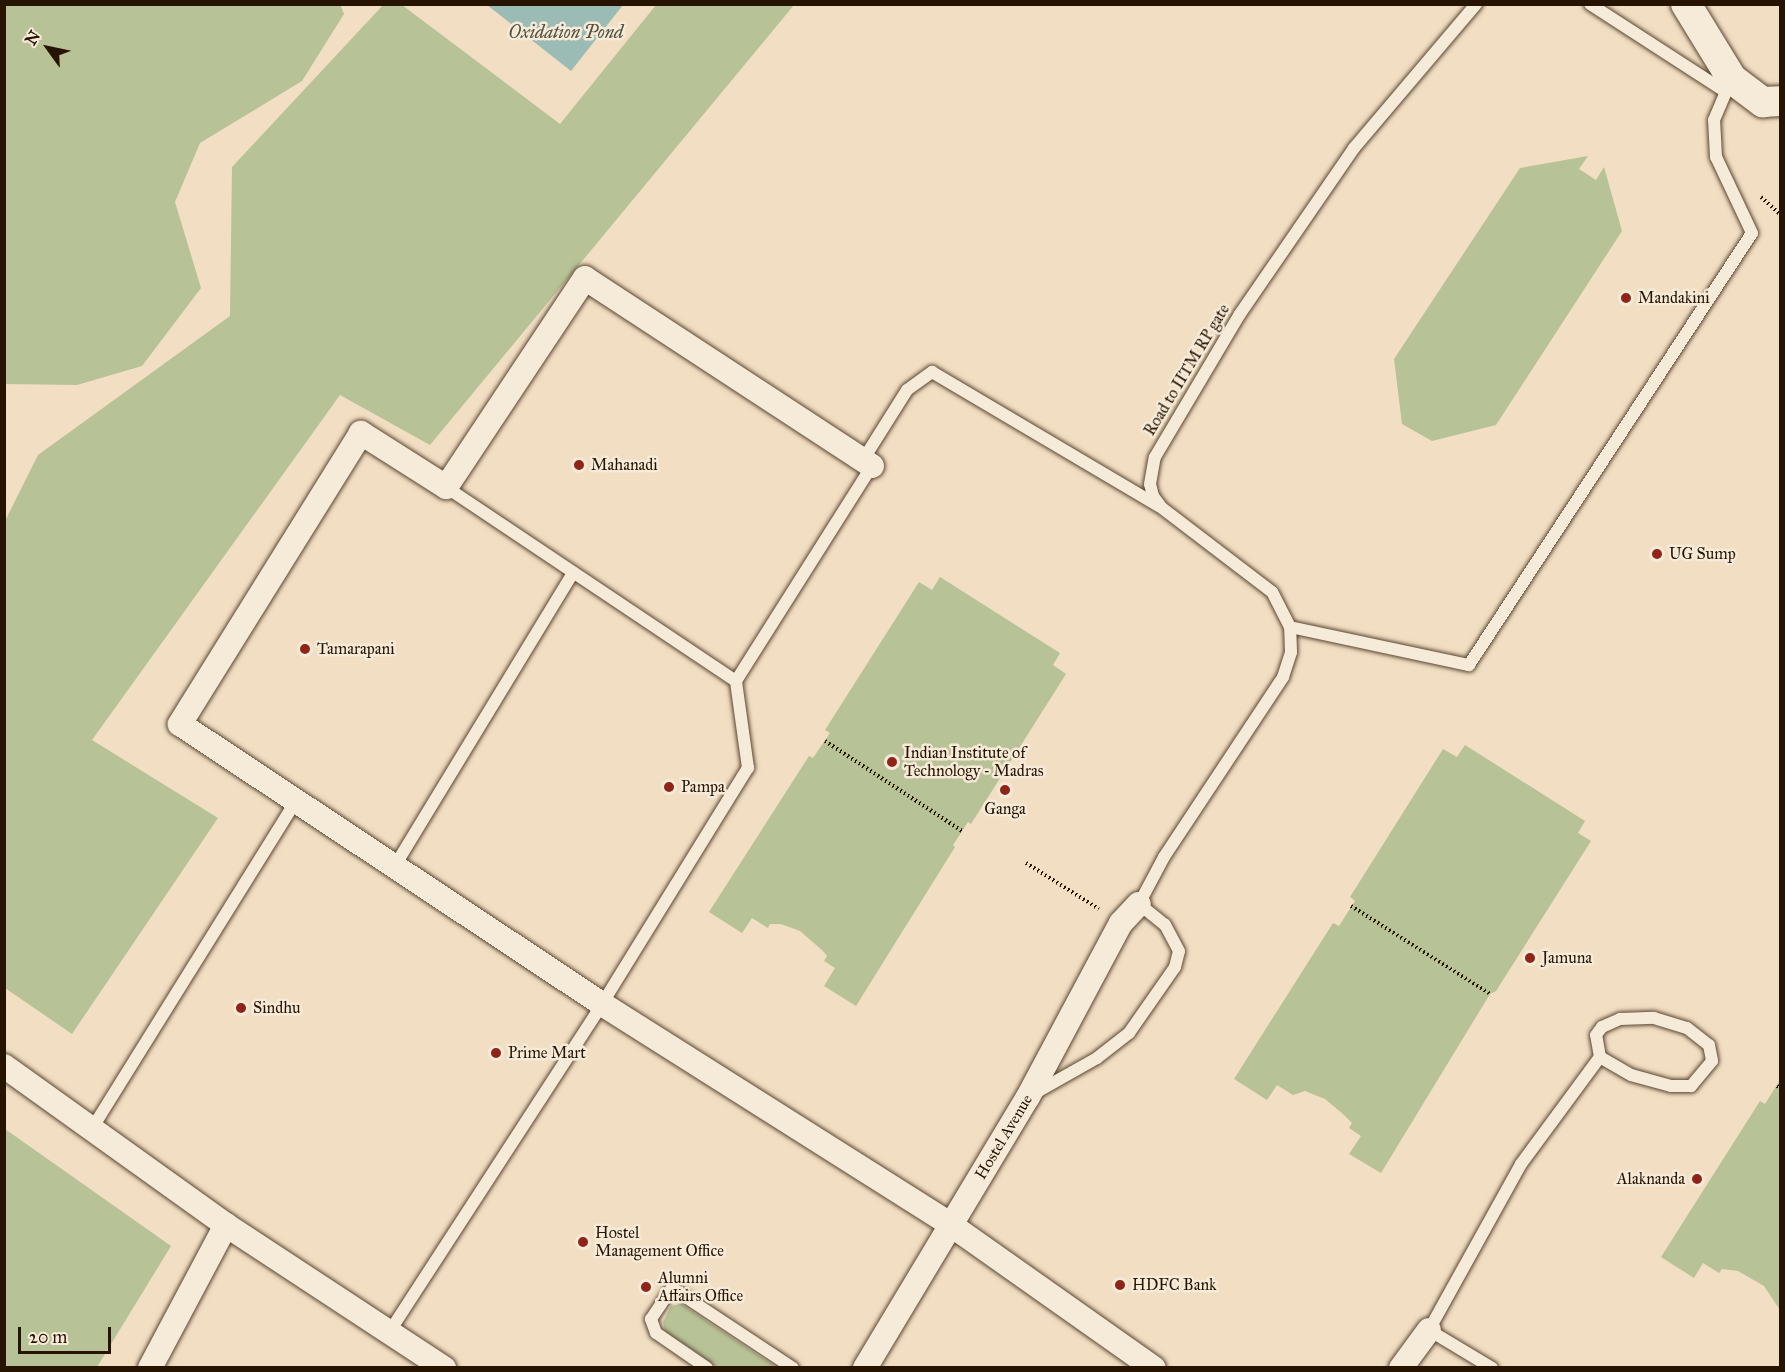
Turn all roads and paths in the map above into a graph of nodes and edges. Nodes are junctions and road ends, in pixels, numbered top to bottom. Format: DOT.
graph roads {
  1 [pos="1476,4"];
  2 [pos="1590,4"];
  3 [pos="1686,4"];
  4 [pos="1729,85"];
  5 [pos="1780,101"];
  6 [pos="867,463"];
  7 [pos="446,488"];
  8 [pos="1162,508"];
  9 [pos="573,573"];
  10 [pos="1290,627"];
  11 [pos="736,681"];
  12 [pos="825,741"];
  13 [pos="295,802"];
  14 [pos="962,831"];
  15 [pos="1026,863"];
  16 [pos="396,864"];
  17 [pos="1139,904"];
  18 [pos="1352,906"];
  19 [pos="1122,923"];
  20 [pos="1490,994"];
  21 [pos="602,1004"];
  22 [pos="1600,1058"];
  23 [pos="4,1066"];
  24 [pos="1028,1097"];
  25 [pos="93,1127"];
  26 [pos="226,1225"];
  27 [pos="951,1225"];
  28 [pos="1429,1330"];
  29 [pos="390,1331"];
  30 [pos="150,1368"];
  31 [pos="444,1368"];
  32 [pos="707,1368"];
  33 [pos="793,1368"];
  34 [pos="865,1368"];
  35 [pos="1154,1368"];
  36 [pos="1401,1368"];
  37 [pos="1492,1368"];
  1 -- 8 [label="lane, Road to IITM RP gate"];
  2 -- 4 [label="lane"];
  3 -- 4 [label="street"];
  4 -- 5 [label="street"];
  4 -- 10 [label="lane"];
  6 -- 7 [label="street"];
  6 -- 8 [label="lane"];
  6 -- 11 [label="lane"];
  7 -- 9 [label="lane"];
  7 -- 13 [label="street"];
  8 -- 10 [label="lane, Road to IITM RP gate"];
  9 -- 11 [label="lane"];
  9 -- 16 [label="lane"];
  10 -- 17 [label="lane, Road to IITM RP gate"];
  11 -- 21 [label="lane"];
  12 -- 14 [label="path"];
  13 -- 16 [label="street"];
  13 -- 25 [label="lane"];
  15 -- 19 [label="path"];
  16 -- 21 [label="street"];
  17 -- 19 [label="street, Hostel Avenue"];
  17 -- 24 [label="lane"];
  18 -- 20 [label="path"];
  19 -- 24 [label="street, Hostel Avenue"];
  21 -- 27 [label="street"];
  21 -- 29 [label="lane"];
  22 -- 22 [label="lane"];
  22 -- 28 [label="lane"];
  23 -- 25 [label="street"];
  24 -- 27 [label="street, Hostel Avenue"];
  25 -- 26 [label="street"];
  26 -- 29 [label="street"];
  26 -- 30 [label="street"];
  27 -- 34 [label="street, Hostel Avenue"];
  27 -- 35 [label="street"];
  28 -- 36 [label="street"];
  28 -- 37 [label="lane"];
  29 -- 31 [label="street"];
  32 -- 33 [label="lane"];
}
